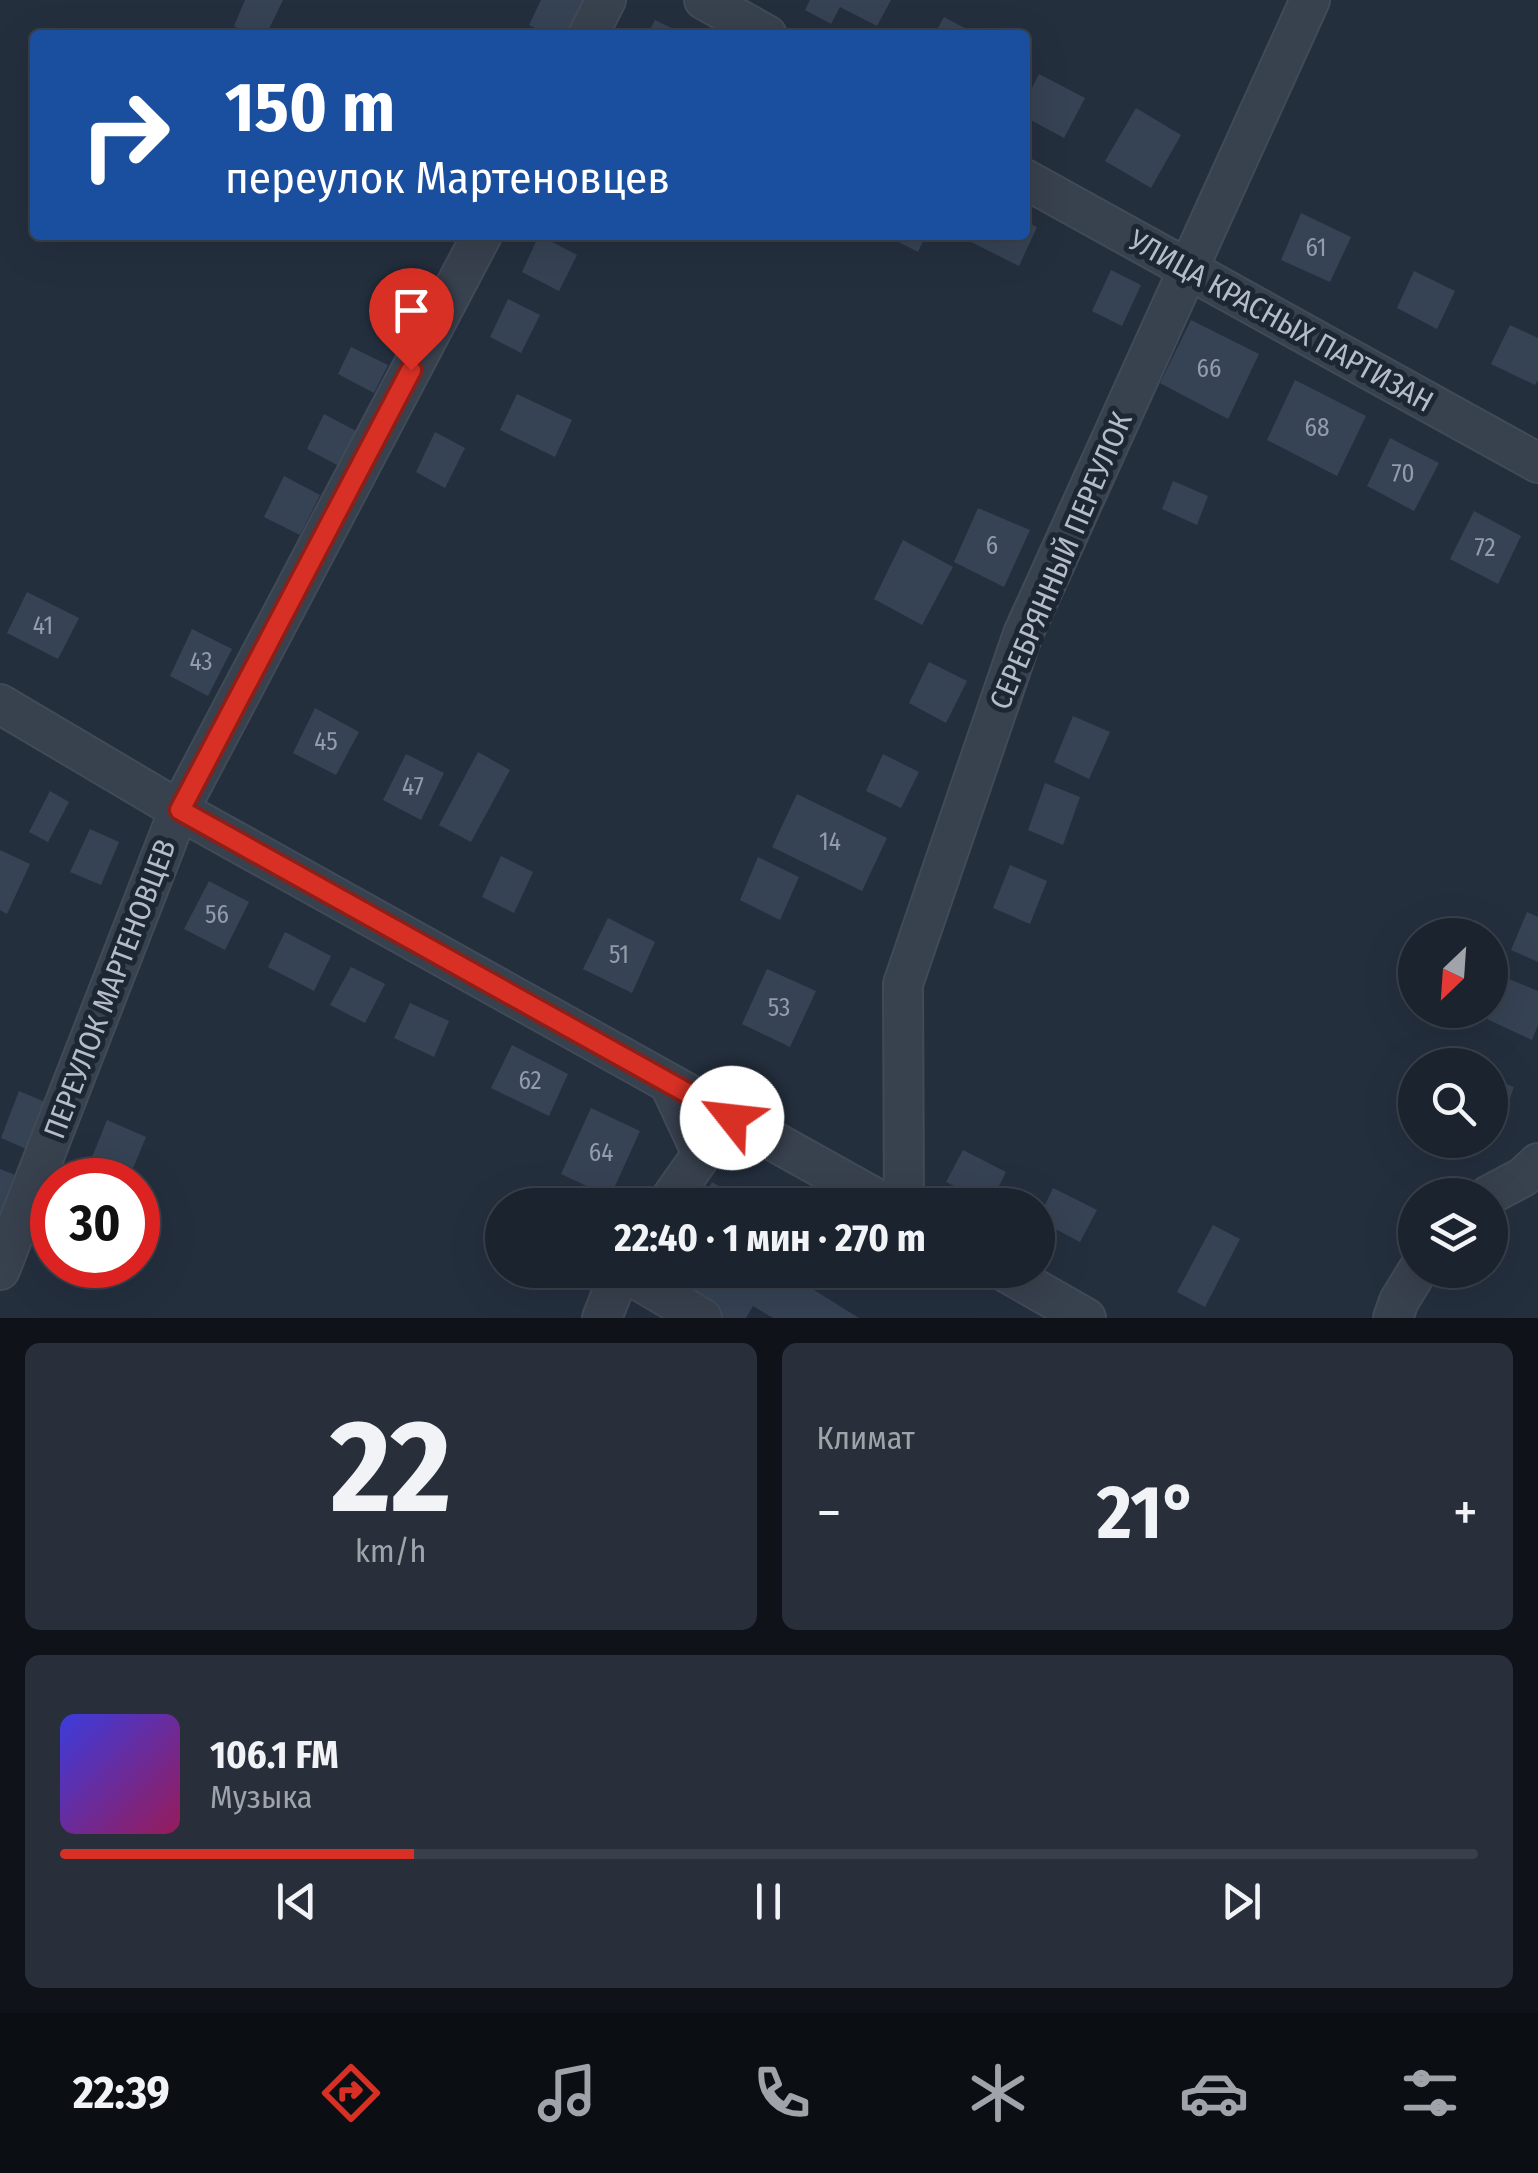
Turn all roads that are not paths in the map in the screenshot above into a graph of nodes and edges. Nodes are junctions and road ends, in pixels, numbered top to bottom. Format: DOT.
graph roads {
  1 [pos="606,0"];
  2 [pos="704,0"];
  3 [pos="1310,0"];
  4 [pos="591,30"];
  5 [pos="757,30"];
  6 [pos="1030,182"];
  7 [pos="479,240"];
  8 [pos="1188,270"];
  9 [pos="1538,462"];
  10 [pos="0,704"];
  11 [pos="180,810"];
  12 [pos="669,1083"];
  13 [pos="1533,1174"];
  14 [pos="1508,1186"];
  15 [pos="678,1188"];
  16 [pos="857,1188"];
  17 [pos="904,1188"];
  18 [pos="0,1270"];
  19 [pos="614,1288"];
  20 [pos="651,1288"];
  21 [pos="1034,1288"];
  22 [pos="1407,1288"];
  23 [pos="602,1318"];
  24 [pos="702,1318"];
  25 [pos="1086,1318"];
  26 [pos="1393,1318"];
  1 -- 4 [label="street"];
  2 -- 5 [label="street"];
  3 -- 8 [label="street, СЕРЕБРЯННЫЙ ПЕРЕУЛОК"];
  6 -- 8 [label="street, УЛИЦА КРАСНЫХ ПАРТИЗАН"];
  7 -- 11 [label="street, ПЕРЕУЛОК МАРТЕНОВЦЕВ"];
  8 -- 9 [label="street, УЛИЦА КРАСНЫХ ПАРТИЗАН"];
  8 -- 17 [label="street, СЕРЕБРЯННЫЙ ПЕРЕУЛОК"];
  10 -- 11 [label="street"];
  11 -- 12 [label="street"];
  11 -- 18 [label="street, ПЕРЕУЛОК МАРТЕНОВЦЕВ"];
  12 -- 15 [label="street"];
  12 -- 16 [label="street"];
  13 -- 14 [label="street"];
  19 -- 23 [label="street"];
  20 -- 24 [label="street"];
  21 -- 25 [label="street"];
  22 -- 26 [label="street"];
}
